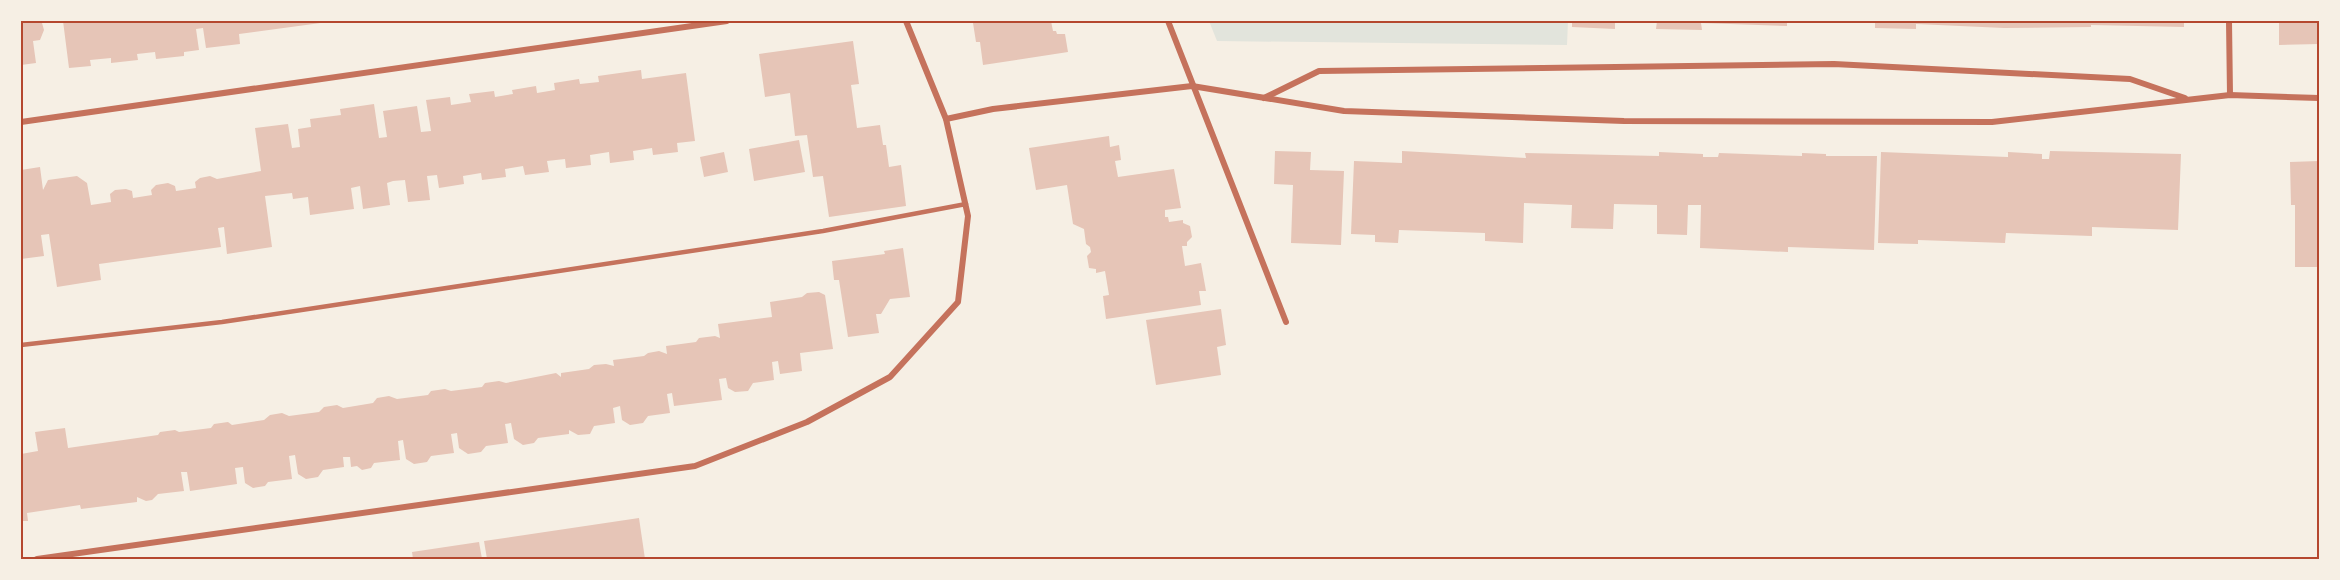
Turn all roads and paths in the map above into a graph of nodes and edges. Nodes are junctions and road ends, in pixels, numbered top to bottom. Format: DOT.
graph roads {
  1 [pos="727,21"];
  2 [pos="906,21"];
  3 [pos="1168,21"];
  4 [pos="2229,21"];
  5 [pos="1192,86"];
  6 [pos="2230,95"];
  7 [pos="1264,98"];
  8 [pos="2319,98"];
  9 [pos="2189,99"];
  10 [pos="946,119"];
  11 [pos="21,122"];
  12 [pos="966,204"];
  13 [pos="1286,322"];
  14 [pos="21,345"];
  15 [pos="37,559"];
  1 -- 11 [label="street"];
  2 -- 10 [label="street"];
  3 -- 5 [label="street"];
  4 -- 6 [label="street"];
  5 -- 7 [label="street"];
  5 -- 10 [label="street"];
  5 -- 13 [label="street"];
  6 -- 8 [label="street"];
  6 -- 9 [label="street"];
  7 -- 9 [label="street"];
  7 -- 9 [label="street"];
  10 -- 12 [label="street"];
  12 -- 14 [label="lane"];
  12 -- 15 [label="street"];
}
